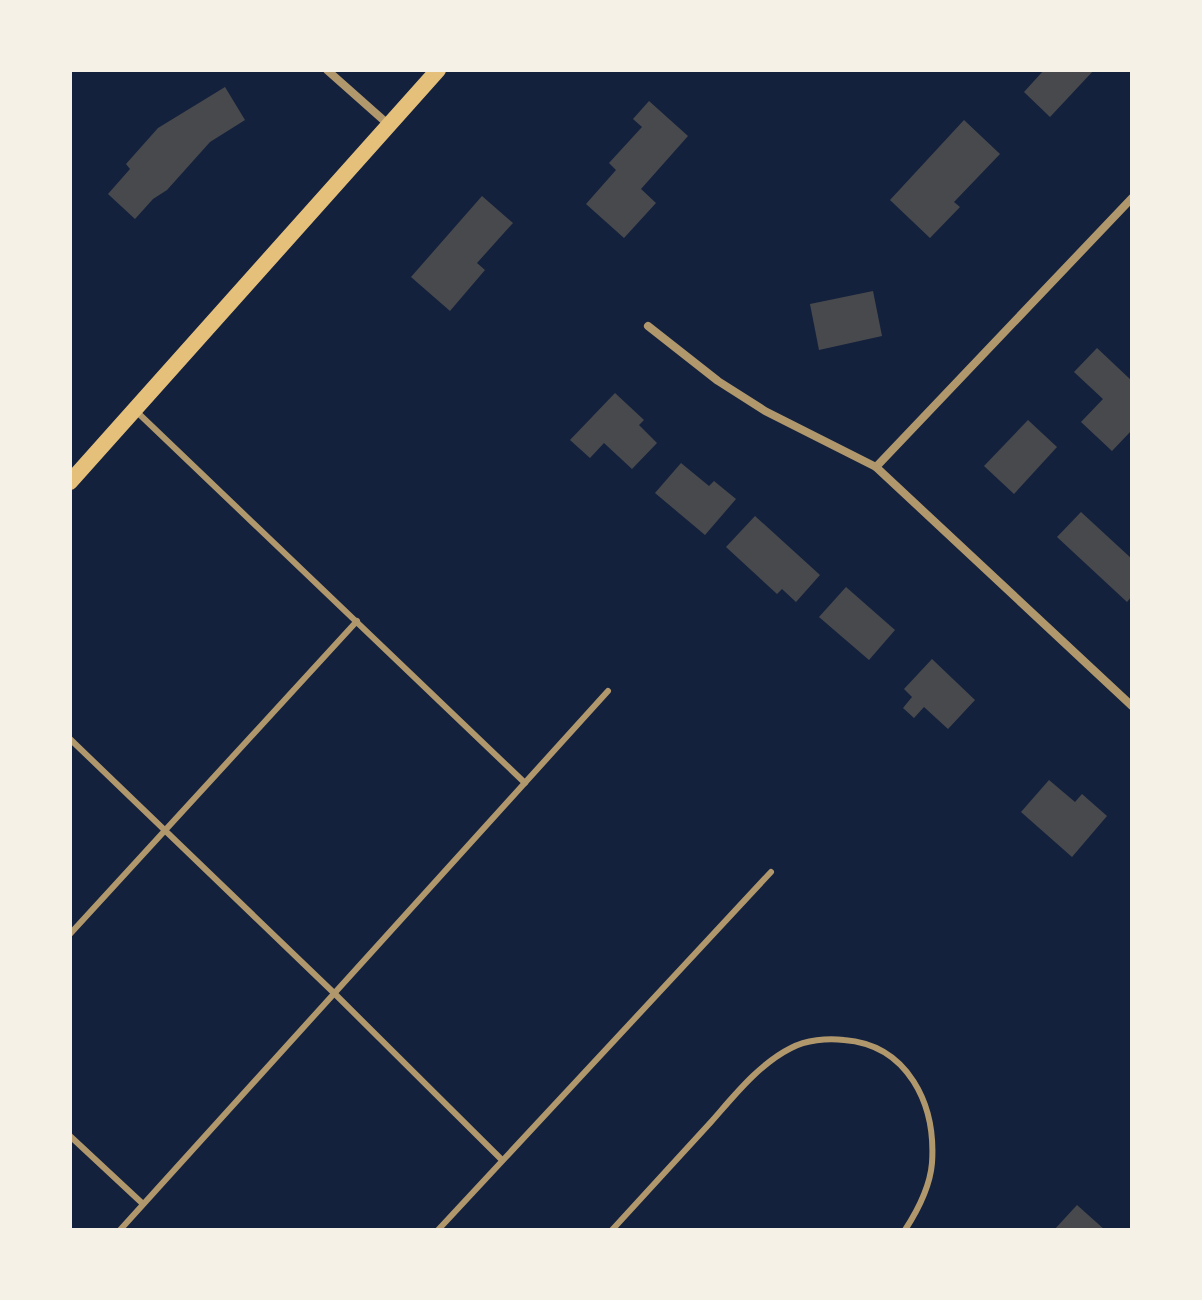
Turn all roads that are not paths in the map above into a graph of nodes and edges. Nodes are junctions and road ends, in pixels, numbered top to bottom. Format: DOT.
graph roads {
  1 [pos="327,70"];
  2 [pos="438,70"];
  3 [pos="390,126"];
  4 [pos="1132,198"];
  5 [pos="648,326"];
  6 [pos="134,409"];
  7 [pos="876,467"];
  8 [pos="70,482"];
  9 [pos="357,621"];
  10 [pos="608,691"];
  11 [pos="1132,706"];
  12 [pos="70,739"];
  13 [pos="525,783"];
  14 [pos="166,830"];
  15 [pos="771,872"];
  16 [pos="70,934"];
  17 [pos="335,994"];
  18 [pos="70,1136"];
  19 [pos="502,1160"];
  20 [pos="143,1204"];
  21 [pos="120,1230"];
  22 [pos="438,1230"];
  23 [pos="612,1230"];
  24 [pos="905,1230"];
  1 -- 3 [label="street"];
  2 -- 3 [label="main road"];
  3 -- 6 [label="main road"];
  4 -- 7 [label="street"];
  5 -- 7 [label="street"];
  6 -- 8 [label="main road"];
  6 -- 9 [label="lane"];
  7 -- 11 [label="street"];
  9 -- 13 [label="lane"];
  9 -- 14 [label="lane"];
  10 -- 13 [label="lane"];
  12 -- 14 [label="lane"];
  13 -- 17 [label="lane"];
  14 -- 16 [label="lane"];
  14 -- 17 [label="lane"];
  15 -- 19 [label="lane"];
  17 -- 19 [label="lane"];
  17 -- 20 [label="lane"];
  18 -- 20 [label="lane"];
  19 -- 22 [label="lane"];
  20 -- 21 [label="lane"];
  23 -- 24 [label="lane"];
}
